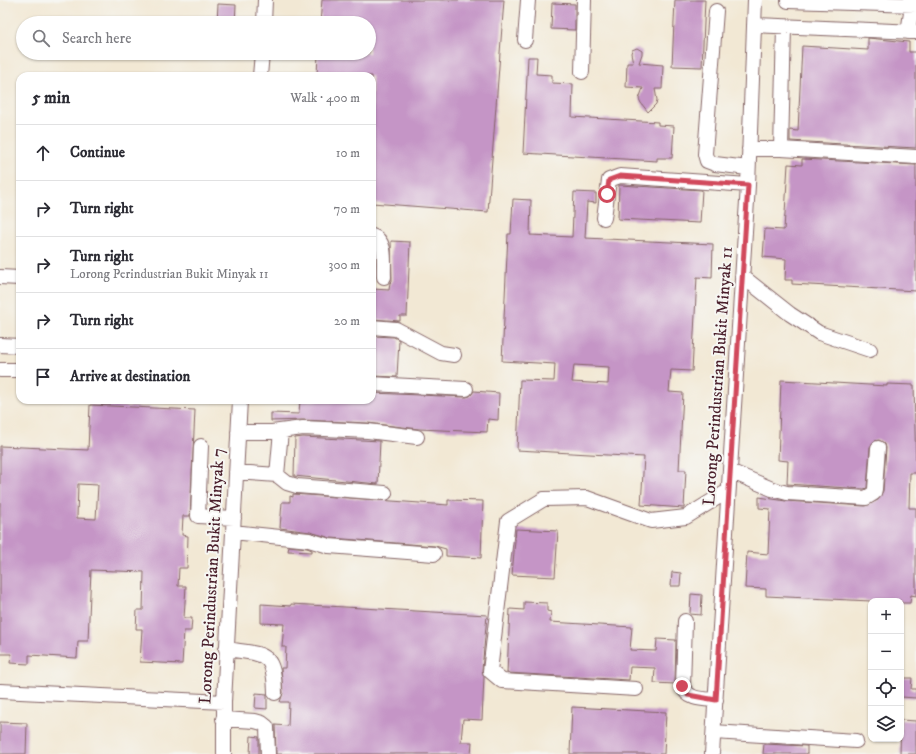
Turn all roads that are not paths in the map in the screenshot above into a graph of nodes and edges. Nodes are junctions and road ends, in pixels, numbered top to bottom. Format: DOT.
graph roads {
  1 [pos="265,0"];
  2 [pos="528,0"];
  3 [pos="584,0"];
  4 [pos="755,0"];
  5 [pos="788,1"];
  6 [pos="914,3"];
  7 [pos="716,11"];
  8 [pos="264,16"];
  9 [pos="754,25"];
  10 [pos="784,27"];
  11 [pos="912,32"];
  12 [pos="525,40"];
  13 [pos="261,60"];
  14 [pos="260,72"];
  15 [pos="582,72"];
  16 [pos="749,149"];
  17 [pos="781,149"];
  18 [pos="916,157"];
  19 [pos="748,168"];
  20 [pos="748,185"];
  21 [pos="604,218"];
  22 [pos="376,237"];
  23 [pos="742,276"];
  24 [pos="0,277"];
  25 [pos="384,277"];
  26 [pos="16,278"];
  27 [pos="376,327"];
  28 [pos="0,345"];
  29 [pos="16,346"];
  30 [pos="870,350"];
  31 [pos="454,355"];
  32 [pos="0,370"];
  33 [pos="16,370"];
  34 [pos="376,384"];
  35 [pos="466,389"];
  36 [pos="240,404"];
  37 [pos="281,431"];
  38 [pos="238,432"];
  39 [pos="417,437"];
  40 [pos="201,446"];
  41 [pos="878,448"];
  42 [pos="730,470"];
  43 [pos="236,472"];
  44 [pos="277,475"];
  45 [pos="728,491"];
  46 [pos="385,493"];
  47 [pos="234,518"];
  48 [pos="233,532"];
  49 [pos="434,554"];
  50 [pos="685,621"];
  51 [pos="226,649"];
  52 [pos="636,689"];
  53 [pos="0,691"];
  54 [pos="275,693"];
  55 [pos="716,700"];
  56 [pos="224,702"];
  57 [pos="223,719"];
  58 [pos="714,732"];
  59 [pos="856,741"];
  60 [pos="224,754"];
  61 [pos="268,754"];
  62 [pos="712,754"];
  1 -- 8 [label="street"];
  2 -- 12 [label="street"];
  3 -- 15 [label="street"];
  4 -- 9 [label="street, Lorong Perindustrian Bukit Minyak 11"];
  5 -- 6 [label="street"];
  6 -- 11 [label="street"];
  7 -- 19 [label="street"];
  9 -- 10 [label="street"];
  9 -- 16 [label="street, Lorong Perindustrian Bukit Minyak 11"];
  10 -- 11 [label="street"];
  10 -- 17 [label="street"];
  13 -- 14 [label="street"];
  16 -- 17 [label="street"];
  16 -- 19 [label="street, Lorong Perindustrian Bukit Minyak 11"];
  17 -- 18 [label="street"];
  19 -- 20 [label="street, Lorong Perindustrian Bukit Minyak 11"];
  20 -- 21 [label="street"];
  20 -- 23 [label="street, Lorong Perindustrian Bukit Minyak 11"];
  22 -- 25 [label="street"];
  23 -- 30 [label="street"];
  23 -- 42 [label="street, Lorong Perindustrian Bukit Minyak 11"];
  24 -- 26 [label="street"];
  27 -- 31 [label="street"];
  28 -- 29 [label="street"];
  32 -- 33 [label="street"];
  34 -- 35 [label="street"];
  36 -- 38 [label="street, Lorong Perindustrian Bukit Minyak 7"];
  37 -- 38 [label="street"];
  37 -- 39 [label="street"];
  37 -- 44 [label="street"];
  38 -- 43 [label="street, Lorong Perindustrian Bukit Minyak 7"];
  40 -- 47 [label="street"];
  41 -- 42 [label="street"];
  42 -- 45 [label="street, Lorong Perindustrian Bukit Minyak 11"];
  43 -- 44 [label="street"];
  43 -- 47 [label="street, Lorong Perindustrian Bukit Minyak 7"];
  44 -- 46 [label="street"];
  45 -- 52 [label="street"];
  45 -- 55 [label="street, Lorong Perindustrian Bukit Minyak 11"];
  47 -- 48 [label="street, Lorong Perindustrian Bukit Minyak 7"];
  48 -- 49 [label="street"];
  48 -- 51 [label="street, Lorong Perindustrian Bukit Minyak 7"];
  50 -- 55 [label="street"];
  51 -- 54 [label="street"];
  51 -- 56 [label="street, Lorong Perindustrian Bukit Minyak 7"];
  53 -- 56 [label="street"];
  55 -- 58 [label="street, Lorong Perindustrian Bukit Minyak 11"];
  56 -- 57 [label="street, Lorong Perindustrian Bukit Minyak 7"];
  57 -- 60 [label="street, Lorong Perindustrian Bukit Minyak 7"];
  57 -- 61 [label="street"];
  58 -- 59 [label="street"];
  58 -- 62 [label="street, Lorong Perindustrian Bukit Minyak 11"];
}
